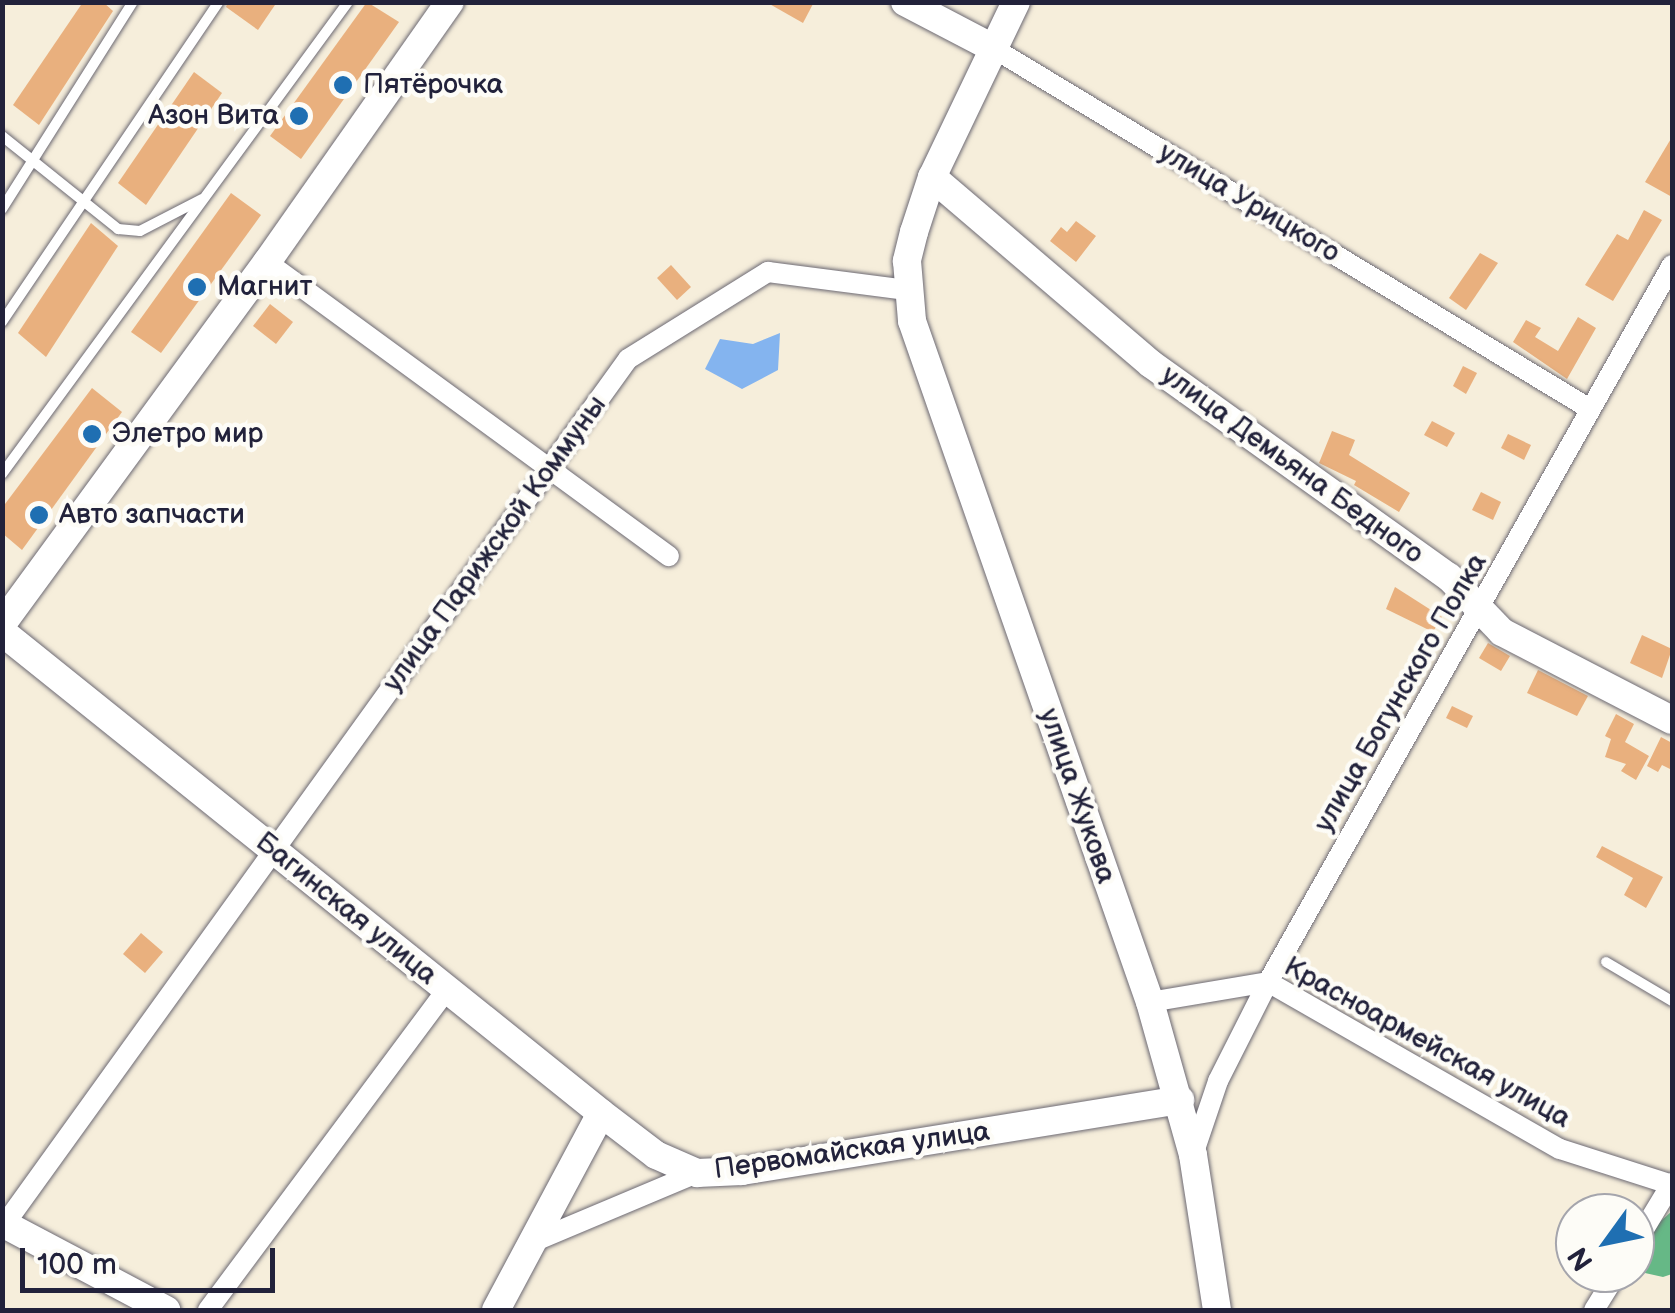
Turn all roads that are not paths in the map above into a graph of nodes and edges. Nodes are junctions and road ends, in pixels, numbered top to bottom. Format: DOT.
graph roads {
  1 [pos="133,2"];
  2 [pos="218,2"];
  3 [pos="348,2"];
  4 [pos="905,2"];
  5 [pos="1016,2"];
  6 [pos="441,8"];
  7 [pos="993,48"];
  8 [pos="2,136"];
  9 [pos="35,162"];
  10 [pos="932,176"];
  11 [pos="208,196"];
  12 [pos="86,200"];
  13 [pos="2,209"];
  14 [pos="268,262"];
  15 [pos="1672,265"];
  16 [pos="907,290"];
  17 [pos="2,322"];
  18 [pos="1590,409"];
  19 [pos="547,470"];
  20 [pos="2,474"];
  21 [pos="669,556"];
  22 [pos="1483,608"];
  23 [pos="2,624"];
  24 [pos="2,632"];
  25 [pos="1672,720"];
  26 [pos="275,853"];
  27 [pos="1606,962"];
  28 [pos="1268,982"];
  29 [pos="447,989"];
  30 [pos="1672,1001"];
  31 [pos="1150,1002"];
  32 [pos="1180,1100"];
  33 [pos="601,1114"];
  34 [pos="1193,1155"];
  35 [pos="697,1173"];
  36 [pos="1672,1184"];
  37 [pos="1655,1212"];
  38 [pos="3,1225"];
  39 [pos="536,1240"];
  40 [pos="166,1310"];
  41 [pos="208,1310"];
  42 [pos="496,1310"];
  43 [pos="1217,1310"];
  1 -- 9 [label="lane"];
  2 -- 12 [label="lane"];
  3 -- 11 [label="lane"];
  4 -- 7 [label="street, улица Урицкого"];
  5 -- 7 [label="street"];
  6 -- 14 [label="street"];
  7 -- 10 [label="street"];
  7 -- 18 [label="street, улица Урицкого"];
  8 -- 9 [label="lane"];
  9 -- 12 [label="lane"];
  9 -- 13 [label="lane"];
  10 -- 16 [label="street"];
  10 -- 22 [label="street, улица Демьяна Бедного"];
  11 -- 12 [label="lane"];
  11 -- 20 [label="lane"];
  12 -- 17 [label="lane"];
  14 -- 19 [label="street"];
  14 -- 23 [label="street"];
  15 -- 18 [label="street, улица Богунского Полка"];
  16 -- 19 [label="street, улица Парижской Коммуны"];
  16 -- 31 [label="street, улица Жукова"];
  18 -- 22 [label="street, улица Богунского Полка"];
  19 -- 21 [label="street"];
  19 -- 26 [label="street, улица Парижской Коммуны"];
  22 -- 25 [label="street, улица Демьяна Бедного"];
  22 -- 28 [label="street, улица Богунского Полка"];
  24 -- 26 [label="street, Багинская улица"];
  26 -- 29 [label="street, Багинская улица"];
  26 -- 38 [label="street, улица Парижской Коммуны"];
  27 -- 30 [label="lane"];
  28 -- 31 [label="street, Красноармейская улица"];
  28 -- 34 [label="street, улица Богунского Полка"];
  28 -- 36 [label="street, Красноармейская улица"];
  29 -- 33 [label="street, Багинская улица"];
  29 -- 41 [label="street"];
  31 -- 32 [label="street, улица Жукова"];
  32 -- 34 [label="street, улица Жукова"];
  32 -- 35 [label="street, Первомайская улица"];
  33 -- 35 [label="street, Багинская улица"];
  33 -- 39 [label="street"];
  34 -- 43 [label="street, улица Жукова"];
  35 -- 39 [label="street, Первомайская улица"];
  36 -- 37 [label="street"];
  38 -- 40 [label="street"];
  39 -- 42 [label="street"];
}
